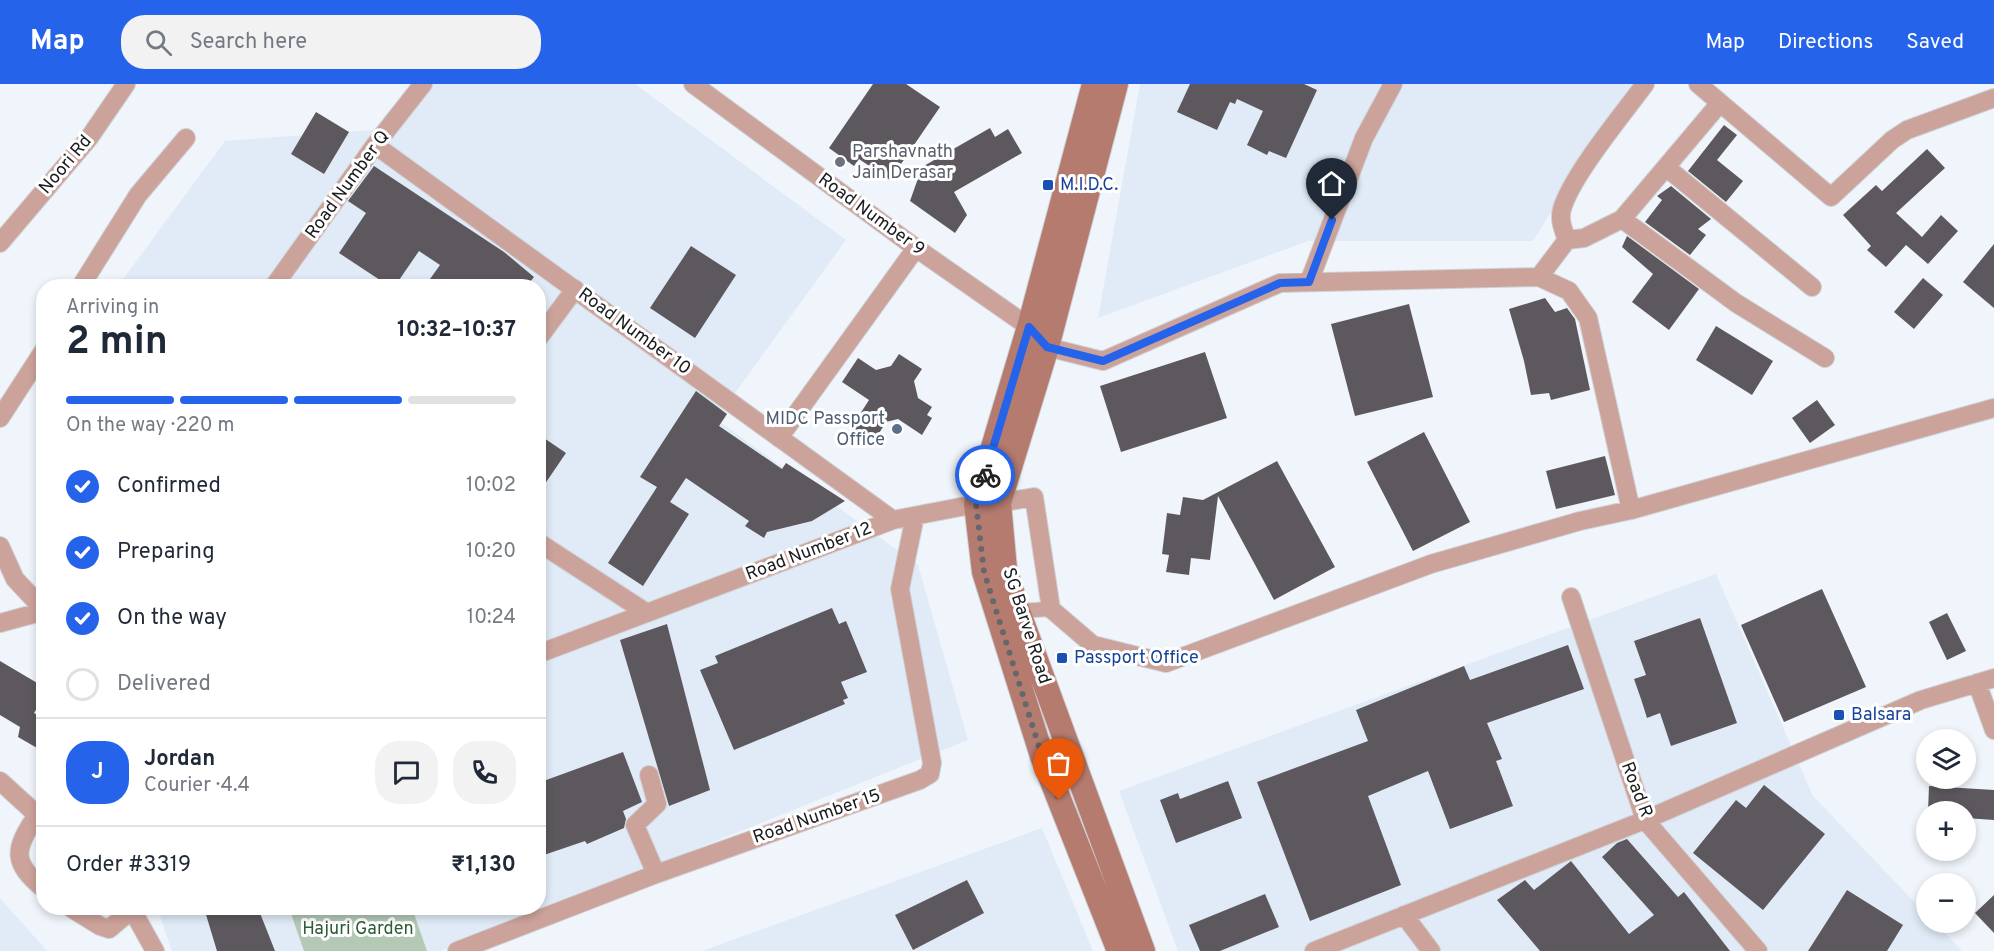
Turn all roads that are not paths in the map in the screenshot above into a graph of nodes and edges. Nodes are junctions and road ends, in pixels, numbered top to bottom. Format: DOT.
graph roads {
  1 [pos="126,84"];
  2 [pos="423,84"];
  3 [pos="693,84"];
  4 [pos="1094,84"];
  5 [pos="1116,84"];
  6 [pos="1393,84"];
  7 [pos="1645,84"];
  8 [pos="1698,84"];
  9 [pos="1994,98"];
  10 [pos="1720,103"];
  11 [pos="186,138"];
  12 [pos="375,145"];
  13 [pos="1667,168"];
  14 [pos="1622,219"];
  15 [pos="1567,240"];
  16 [pos="0,243"];
  17 [pos="916,248"];
  18 [pos="1539,277"];
  19 [pos="85,279"];
  20 [pos="279,279"];
  21 [pos="1309,282"];
  22 [pos="1812,287"];
  23 [pos="575,290"];
  24 [pos="1029,327"];
  25 [pos="546,328"];
  26 [pos="1047,347"];
  27 [pos="1825,358"];
  28 [pos="36,362"];
  29 [pos="1994,408"];
  30 [pos="0,418"];
  31 [pos="779,438"];
  32 [pos="987,504"];
  33 [pos="1631,510"];
  34 [pos="915,516"];
  35 [pos="893,520"];
  36 [pos="0,546"];
  37 [pos="546,547"];
  38 [pos="1570,597"];
  39 [pos="36,601"];
  40 [pos="1052,609"];
  41 [pos="1018,611"];
  42 [pos="36,612"];
  43 [pos="647,613"];
  44 [pos="0,623"];
  45 [pos="546,651"];
  46 [pos="1986,680"];
  47 [pos="1994,730"];
  48 [pos="649,775"];
  49 [pos="0,781"];
  50 [pos="1645,820"];
  51 [pos="656,874"];
  52 [pos="36,881"];
  53 [pos="82,915"];
  54 [pos="126,915"];
  55 [pos="135,915"];
  56 [pos="1404,915"];
  57 [pos="155,951"];
  58 [pos="457,951"];
  59 [pos="1119,951"];
  60 [pos="1143,951"];
  61 [pos="1314,951"];
  62 [pos="1431,951"];
  63 [pos="1758,951"];
  1 -- 16 [label="street, Noori Rd"];
  2 -- 12 [label="street, Road Number Q"];
  3 -- 17 [label="street, Road Number 9"];
  4 -- 24 [label="main road, SG Barve Road"];
  5 -- 26 [label="main road, SG Barve Road"];
  6 -- 21 [label="street"];
  7 -- 15 [label="street"];
  8 -- 10 [label="street"];
  9 -- 10 [label="street"];
  10 -- 13 [label="street"];
  11 -- 19 [label="street"];
  12 -- 20 [label="street, Road Number Q"];
  12 -- 23 [label="street, Road Number 10"];
  13 -- 14 [label="street"];
  13 -- 22 [label="street"];
  14 -- 15 [label="street"];
  14 -- 27 [label="street"];
  15 -- 18 [label="street"];
  17 -- 24 [label="street, Road Number 9"];
  17 -- 31 [label="street"];
  18 -- 21 [label="street"];
  18 -- 33 [label="street"];
  21 -- 26 [label="street"];
  23 -- 25 [label="street"];
  23 -- 31 [label="street, Road Number 10"];
  24 -- 26 [label="street, Road Number 9"];
  24 -- 32 [label="main road, SG Barve Road"];
  26 -- 32 [label="main road, SG Barve Road"];
  28 -- 30 [label="street"];
  29 -- 33 [label="street"];
  31 -- 35 [label="street, Road Number 10"];
  32 -- 34 [label="street, Road Number 12"];
  32 -- 40 [label="street, Road Number 12"];
  32 -- 41 [label="main road, SG Barve Road"];
  32 -- 59 [label="main road, SG Barve Road"];
  33 -- 40 [label="street"];
  34 -- 35 [label="street, Road Number 12"];
  34 -- 51 [label="street, Road Number 15"];
  35 -- 43 [label="street, Road Number 12"];
  36 -- 39 [label="street"];
  37 -- 43 [label="street"];
  38 -- 50 [label="street, Road R"];
  40 -- 41 [label="street"];
  41 -- 60 [label="main road, SG Barve Road"];
  42 -- 44 [label="street"];
  43 -- 45 [label="street, Road Number 12"];
  46 -- 47 [label="street"];
  46 -- 50 [label="street"];
  48 -- 51 [label="street"];
  49 -- 52 [label="street"];
  50 -- 56 [label="street"];
  50 -- 63 [label="street, Road R"];
  51 -- 58 [label="street, Road Number 15"];
  53 -- 54 [label="street"];
  55 -- 57 [label="street"];
  56 -- 61 [label="street"];
  56 -- 62 [label="street"];
}
